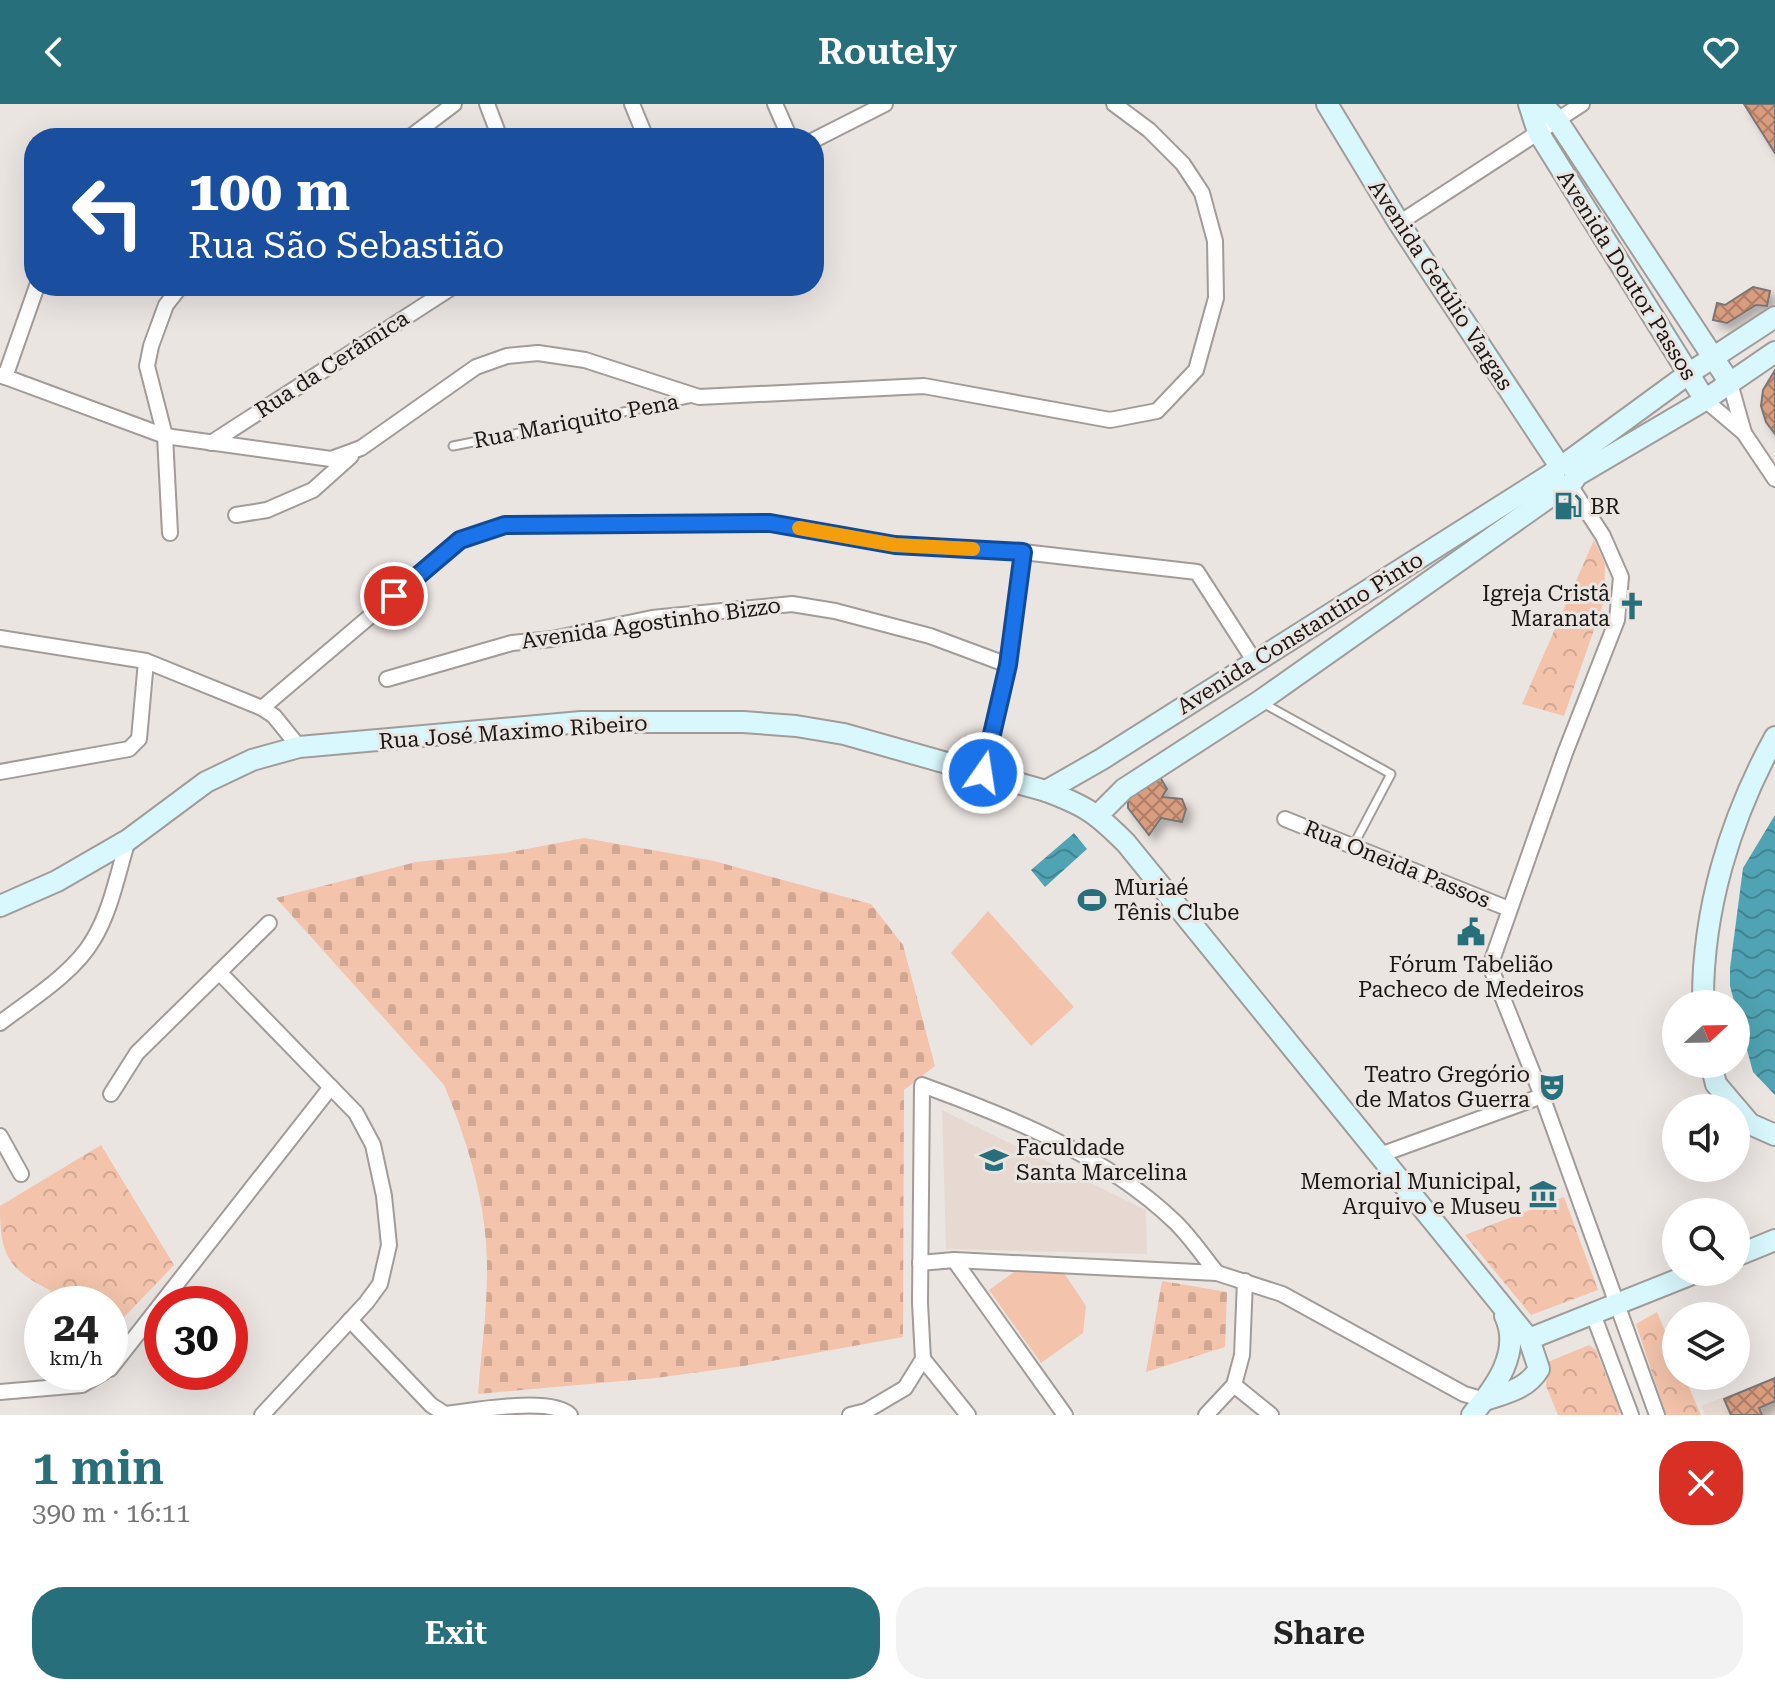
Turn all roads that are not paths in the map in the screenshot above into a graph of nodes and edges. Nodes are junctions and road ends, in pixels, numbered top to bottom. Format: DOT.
graph roads {
  1 [pos="454,104"];
  2 [pos="487,104"];
  3 [pos="632,104"];
  4 [pos="775,104"];
  5 [pos="885,104"];
  6 [pos="1114,104"];
  7 [pos="1327,104"];
  8 [pos="1529,104"];
  9 [pos="1542,104"];
  10 [pos="1582,104"];
  11 [pos="1557,120"];
  12 [pos="422,128"];
  13 [pos="496,128"];
  14 [pos="642,128"];
  15 [pos="786,128"];
  16 [pos="1538,132"];
  17 [pos="824,135"];
  18 [pos="1399,223"];
  19 [pos="33,296"];
  20 [pos="173,296"];
  21 [pos="439,296"];
  22 [pos="1775,317"];
  23 [pos="1775,352"];
  24 [pos="1714,358"];
  25 [pos="1688,374"];
  26 [pos="2,376"];
  27 [pos="1730,383"];
  28 [pos="699,397"];
  29 [pos="1705,400"];
  30 [pos="1744,433"];
  31 [pos="165,436"];
  32 [pos="211,443"];
  33 [pos="453,446"];
  34 [pos="361,448"];
  35 [pos="1565,475"];
  36 [pos="1775,479"];
  37 [pos="1538,494"];
  38 [pos="236,515"];
  39 [pos="170,533"];
  40 [pos="1023,552"];
  41 [pos="0,638"];
  42 [pos="146,661"];
  43 [pos="1255,662"];
  44 [pos="1008,665"];
  45 [pos="387,679"];
  46 [pos="1195,700"];
  47 [pos="1260,701"];
  48 [pos="262,708"];
  49 [pos="1218,730"];
  50 [pos="1775,737"];
  51 [pos="299,747"];
  52 [pos="0,772"];
  53 [pos="983,773"];
  54 [pos="1046,791"];
  55 [pos="1098,815"];
  56 [pos="1285,819"];
  57 [pos="128,840"];
  58 [pos="1353,846"];
  59 [pos="0,906"];
  60 [pos="1509,909"];
  61 [pos="269,923"];
  62 [pos="219,972"];
  63 [pos="1703,990"];
  64 [pos="0,1023"];
  65 [pos="1714,1078"];
  66 [pos="331,1087"];
  67 [pos="111,1094"];
  68 [pos="1542,1096"];
  69 [pos="1775,1135"];
  70 [pos="0,1136"];
  71 [pos="1380,1155"];
  72 [pos="21,1174"];
  73 [pos="1775,1240"];
  74 [pos="1750,1250"];
  75 [pos="954,1260"];
  76 [pos="920,1263"];
  77 [pos="1217,1273"];
  78 [pos="1245,1281"];
  79 [pos="1662,1286"];
  80 [pos="1496,1301"];
  81 [pos="1618,1304"];
  82 [pos="1593,1314"];
  83 [pos="350,1320"];
  84 [pos="1529,1339"];
  85 [pos="128,1346"];
  86 [pos="923,1359"];
  87 [pos="1234,1385"];
  88 [pos="24,1390"];
  89 [pos="0,1392"];
  90 [pos="1478,1408"];
  91 [pos="444,1414"];
  92 [pos="262,1415"];
  93 [pos="570,1415"];
  94 [pos="850,1415"];
  95 [pos="968,1415"];
  96 [pos="1065,1415"];
  97 [pos="1206,1415"];
  98 [pos="1271,1415"];
  99 [pos="1631,1415"];
  100 [pos="1657,1415"];
  1 -- 12 [label="street"];
  2 -- 13 [label="street"];
  3 -- 14 [label="street"];
  4 -- 15 [label="street"];
  5 -- 17 [label="street"];
  6 -- 28 [label="street"];
  7 -- 18 [label="street, Avenida Getúlio Vargas"];
  8 -- 16 [label="street, Avenida Doutor Passos"];
  9 -- 11 [label="street, Avenida Doutor Passos"];
  10 -- 11 [label="street"];
  11 -- 16 [label="street"];
  11 -- 24 [label="street, Avenida Doutor Passos"];
  16 -- 18 [label="street"];
  16 -- 25 [label="street, Avenida Doutor Passos"];
  18 -- 35 [label="street, Avenida Getúlio Vargas"];
  19 -- 26 [label="street"];
  20 -- 31 [label="street"];
  21 -- 32 [label="street, Rua da Cerâmica"];
  22 -- 24 [label="street, Avenida Constantino Pinto"];
  23 -- 27 [label="street, Avenida Constantino Pinto"];
  24 -- 25 [label="street, Avenida Constantino Pinto"];
  24 -- 27 [label="street, Avenida Doutor Passos"];
  25 -- 29 [label="street, Avenida Doutor Passos"];
  25 -- 35 [label="street, Avenida Constantino Pinto"];
  26 -- 31 [label="street"];
  27 -- 29 [label="street, Avenida Constantino Pinto"];
  27 -- 30 [label="street, Avenida Doutor Passos"];
  28 -- 33 [label="lane, Rua Mariquito Pena"];
  28 -- 34 [label="street"];
  29 -- 30 [label="street, Avenida Doutor Passos"];
  29 -- 35 [label="street, Avenida Constantino Pinto"];
  30 -- 36 [label="street, Avenida Doutor Passos"];
  31 -- 32 [label="street"];
  31 -- 39 [label="street"];
  32 -- 34 [label="street"];
  34 -- 38 [label="street"];
  35 -- 37 [label="street, Avenida Constantino Pinto"];
  35 -- 60 [label="street"];
  37 -- 43 [label="street, Avenida Constantino Pinto"];
  37 -- 47 [label="street, Avenida Constantino Pinto"];
  40 -- 43 [label="street"];
  40 -- 44 [label="street"];
  40 -- 48 [label="street"];
  41 -- 42 [label="street"];
  42 -- 48 [label="street"];
  42 -- 52 [label="street"];
  43 -- 46 [label="street, Avenida Constantino Pinto"];
  44 -- 45 [label="street, Avenida Agostinho Bizzo"];
  44 -- 53 [label="street"];
  46 -- 49 [label="street"];
  46 -- 54 [label="street, Avenida Constantino Pinto"];
  47 -- 49 [label="street, Avenida Constantino Pinto"];
  47 -- 58 [label="lane"];
  48 -- 51 [label="street"];
  49 -- 55 [label="street, Avenida Constantino Pinto"];
  50 -- 63 [label="street"];
  51 -- 53 [label="street, Rua José Maximo Ribeiro"];
  51 -- 57 [label="street, Rua José Maximo Ribeiro"];
  53 -- 54 [label="street, Rua José Maximo Ribeiro"];
  54 -- 55 [label="street, Rua José Maximo Ribeiro"];
  55 -- 71 [label="street, Rua José Maximo Ribeiro"];
  56 -- 58 [label="street, Rua Oneida Passos"];
  57 -- 59 [label="street, Rua José Maximo Ribeiro"];
  57 -- 64 [label="street"];
  58 -- 60 [label="street, Rua Oneida Passos"];
  60 -- 68 [label="street"];
  61 -- 62 [label="street"];
  62 -- 66 [label="street"];
  62 -- 67 [label="street"];
  65 -- 69 [label="street"];
  66 -- 83 [label="street"];
  66 -- 85 [label="street"];
  68 -- 71 [label="street"];
  68 -- 81 [label="street"];
  70 -- 72 [label="street"];
  71 -- 80 [label="street, Rua José Maximo Ribeiro"];
  73 -- 74 [label="street"];
  75 -- 76 [label="street"];
  75 -- 77 [label="street"];
  75 -- 96 [label="street"];
  76 -- 77 [label="street"];
  76 -- 86 [label="street"];
  77 -- 78 [label="street"];
  78 -- 87 [label="street"];
  78 -- 90 [label="street"];
  79 -- 81 [label="street"];
  80 -- 84 [label="street"];
  80 -- 90 [label="street"];
  81 -- 82 [label="street"];
  81 -- 100 [label="street"];
  82 -- 84 [label="street"];
  82 -- 99 [label="street"];
  83 -- 91 [label="street"];
  83 -- 92 [label="street"];
  84 -- 90 [label="street"];
  86 -- 94 [label="street"];
  86 -- 95 [label="street"];
  87 -- 97 [label="street"];
  87 -- 98 [label="street"];
  88 -- 89 [label="street"];
  91 -- 93 [label="street"];
}
